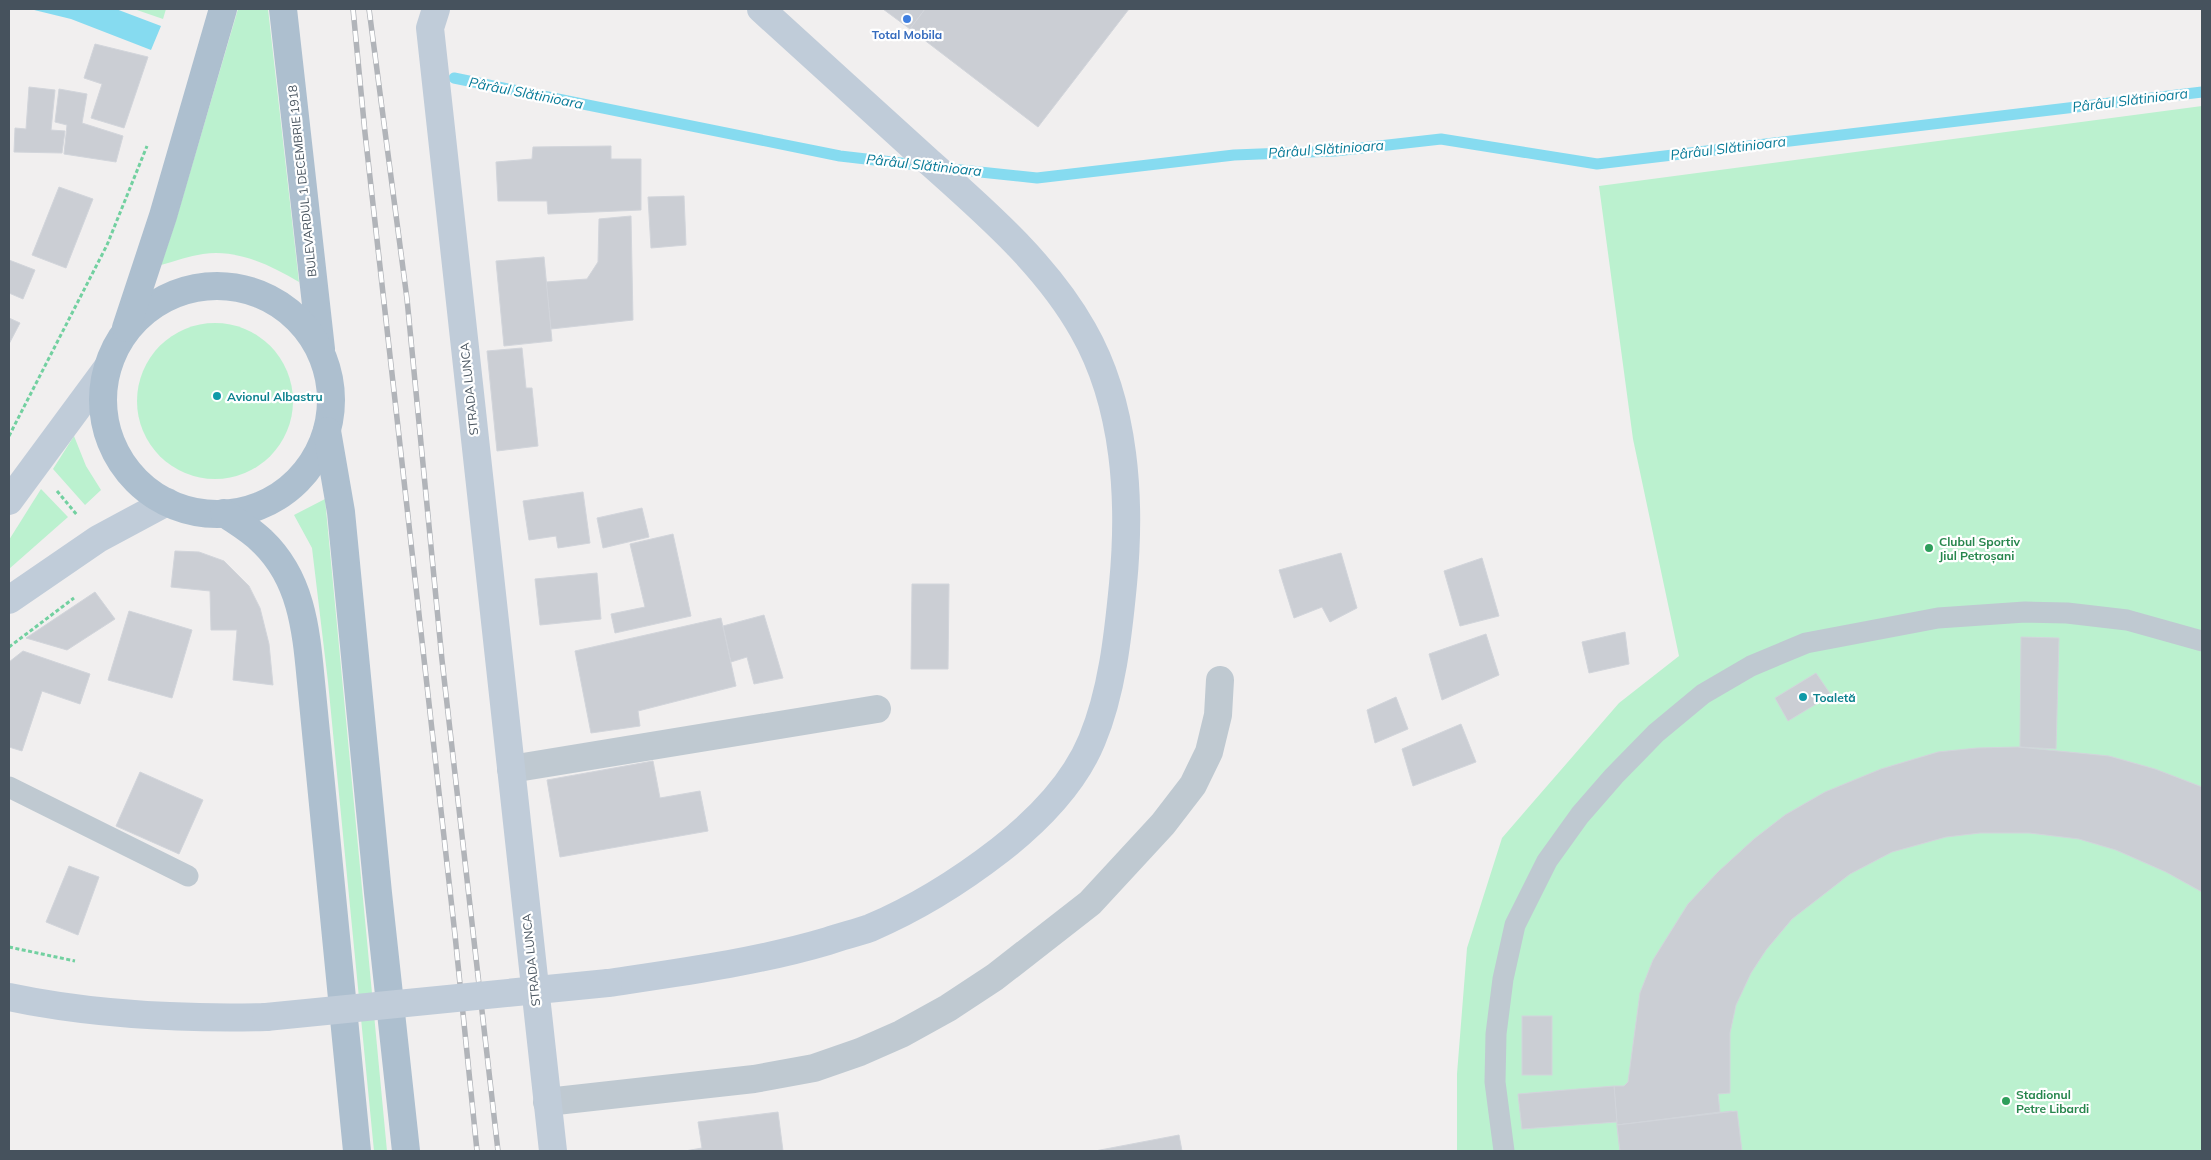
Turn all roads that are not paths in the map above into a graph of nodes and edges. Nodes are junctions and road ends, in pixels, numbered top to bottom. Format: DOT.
graph roads {
  1 [pos="223,9"];
  2 [pos="282,9"];
  3 [pos="761,9"];
  4 [pos="431,15"];
  5 [pos="125,331"];
  6 [pos="322,353"];
  7 [pos="106,368"];
  8 [pos="327,430"];
  9 [pos="9,501"];
  10 [pos="167,502"];
  11 [pos="224,513"];
  12 [pos="9,600"];
  13 [pos="2202,641"];
  14 [pos="1220,680"];
  15 [pos="877,709"];
  16 [pos="511,768"];
  17 [pos="9,787"];
  18 [pos="188,876"];
  19 [pos="9,997"];
  20 [pos="547,1102"];
  21 [pos="357,1151"];
  22 [pos="406,1151"];
  23 [pos="553,1151"];
  24 [pos="1504,1151"];
  1 -- 5 [label="main road"];
  2 -- 6 [label="main road, BULEVARDUL 1 DECEMBRIE 1918"];
  3 -- 19 [label="main road, bridge"];
  4 -- 16 [label="main road, STRADA LUNCA"];
  5 -- 6 [label="main road"];
  5 -- 7 [label="main road"];
  6 -- 8 [label="main road"];
  7 -- 9 [label="main road"];
  7 -- 10 [label="main road"];
  8 -- 11 [label="main road"];
  8 -- 22 [label="main road"];
  10 -- 11 [label="main road"];
  10 -- 12 [label="main road"];
  11 -- 21 [label="main road"];
  13 -- 24 [label="lane"];
  14 -- 20 [label="street"];
  15 -- 16 [label="street"];
  16 -- 20 [label="main road, STRADA LUNCA"];
  17 -- 18 [label="lane"];
  20 -- 23 [label="main road, STRADA LUNCA"];
}
